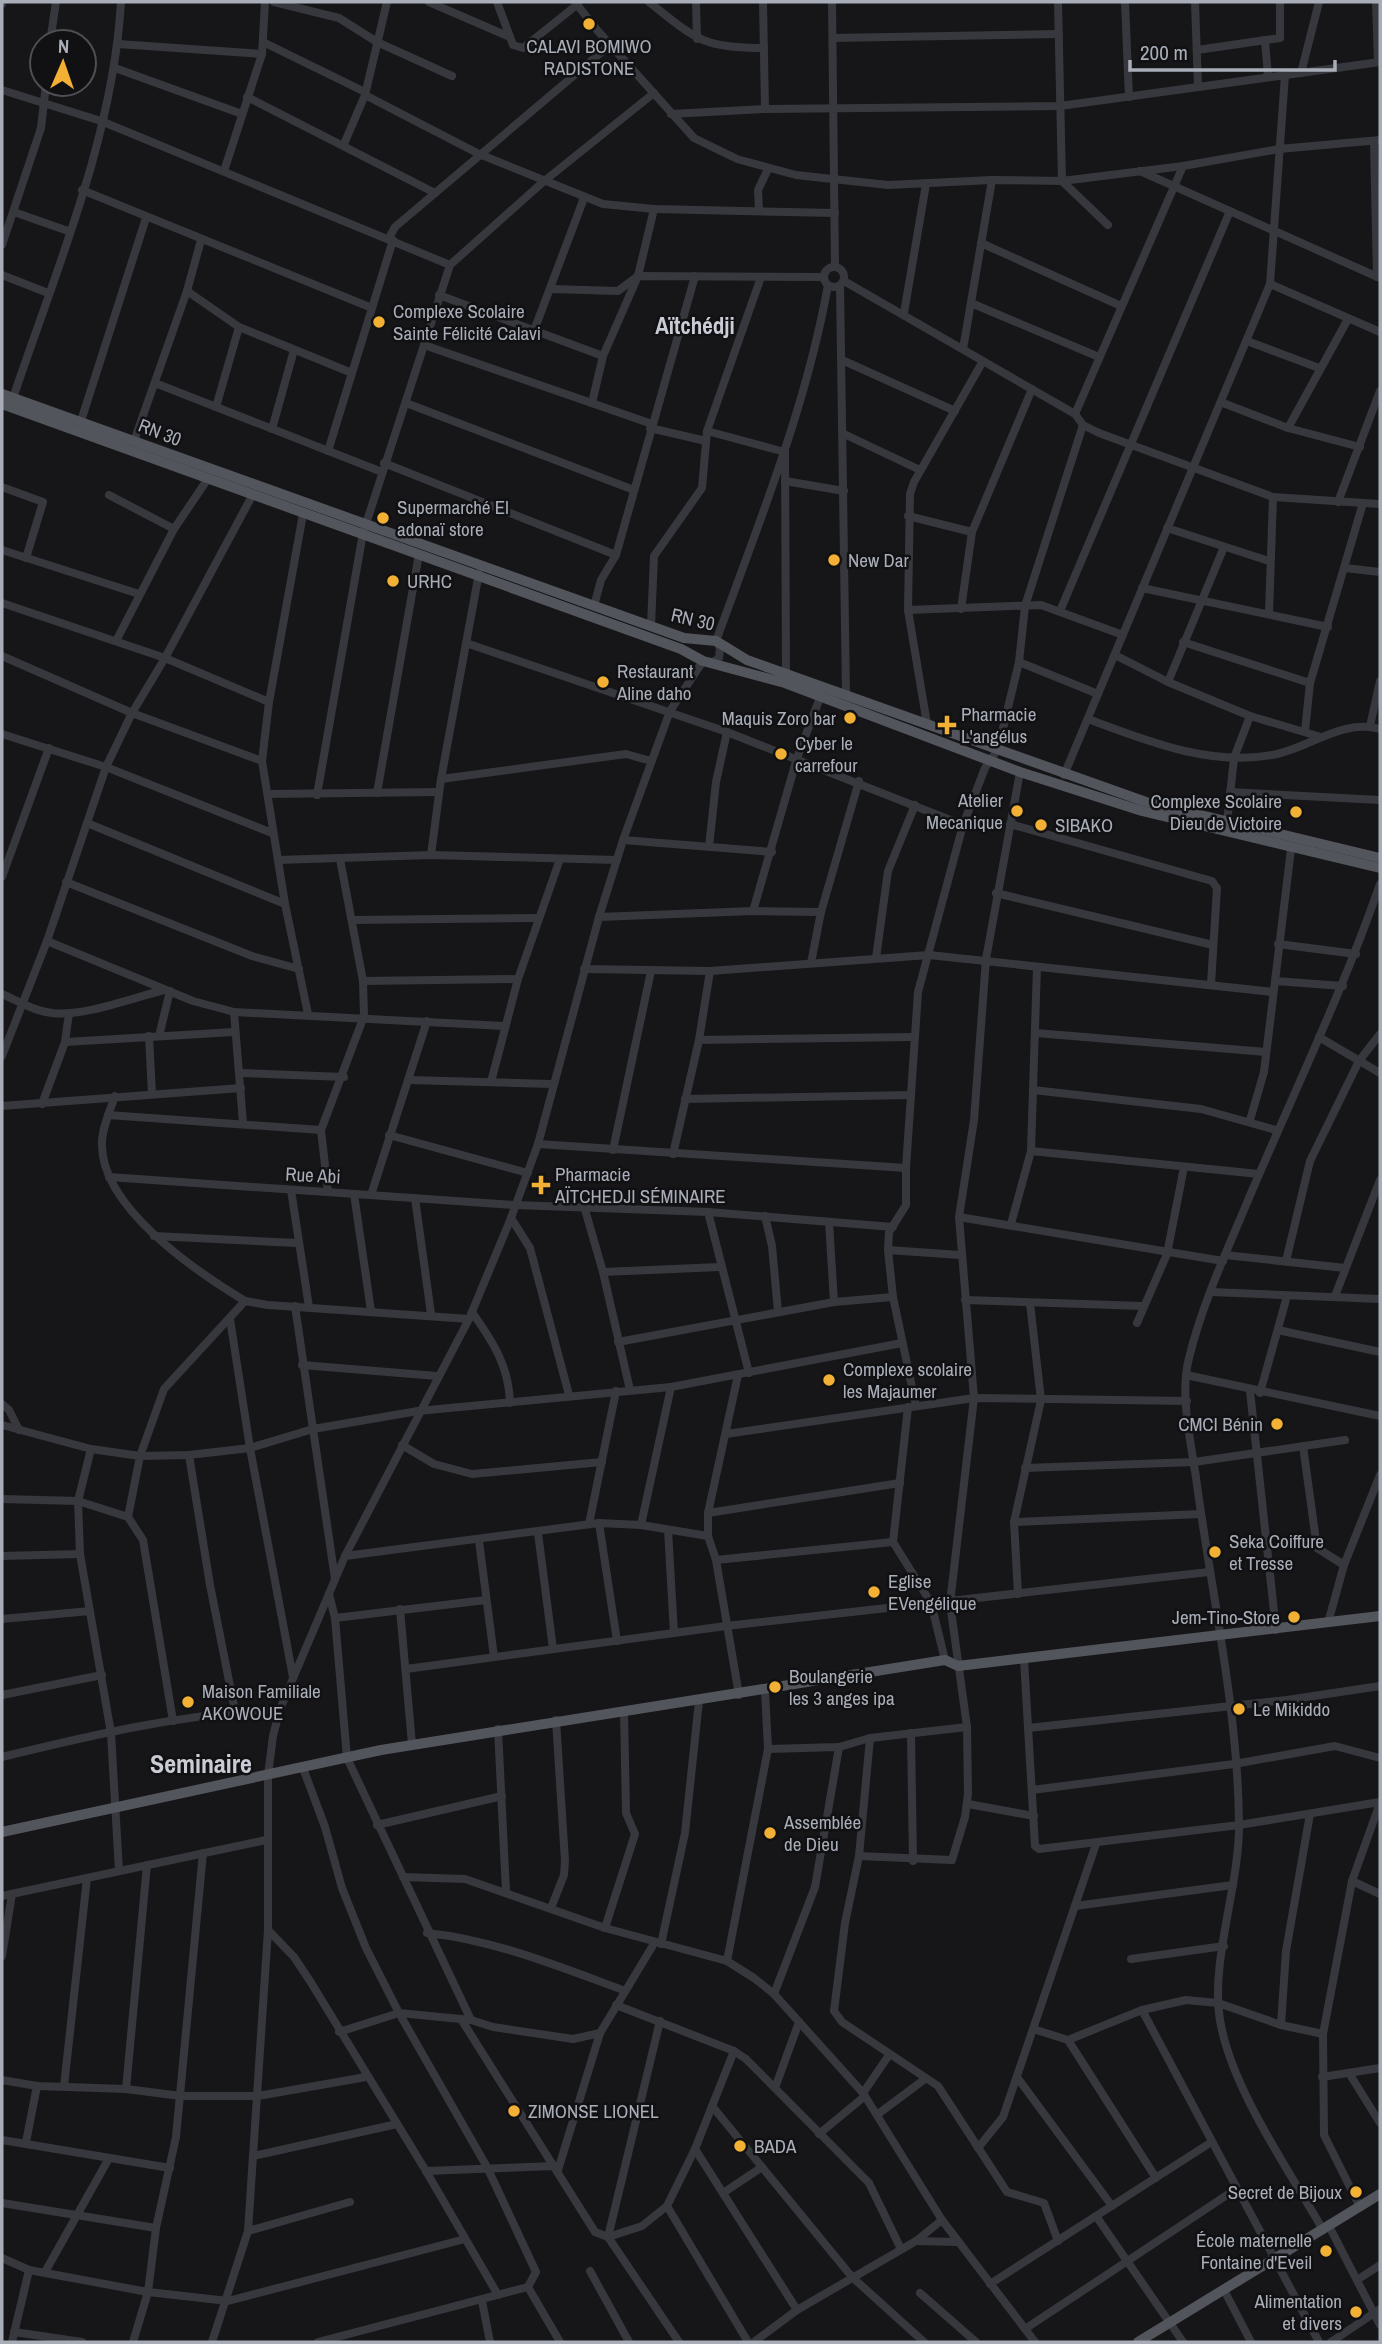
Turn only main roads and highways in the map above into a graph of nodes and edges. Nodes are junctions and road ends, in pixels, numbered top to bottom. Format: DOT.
graph roads {
  1 [pos="2,394"];
  2 [pos="2,404"];
  3 [pos="364,528"];
  4 [pos="1380,858"];
  5 [pos="1380,868"];
  6 [pos="1380,1616"];
  7 [pos="2,1832"];
  8 [pos="1380,2194"];
  9 [pos="1138,2342"];
  1 -- 3 [label="main road, RN 30 / RN 30"];
  2 -- 3 [label="main road, RN 30"];
  3 -- 4 [label="main road, RN 30 / RN 30"];
  3 -- 5 [label="main road, RN 30"];
  6 -- 7 [label="main road"];
  8 -- 9 [label="main road"];
}
